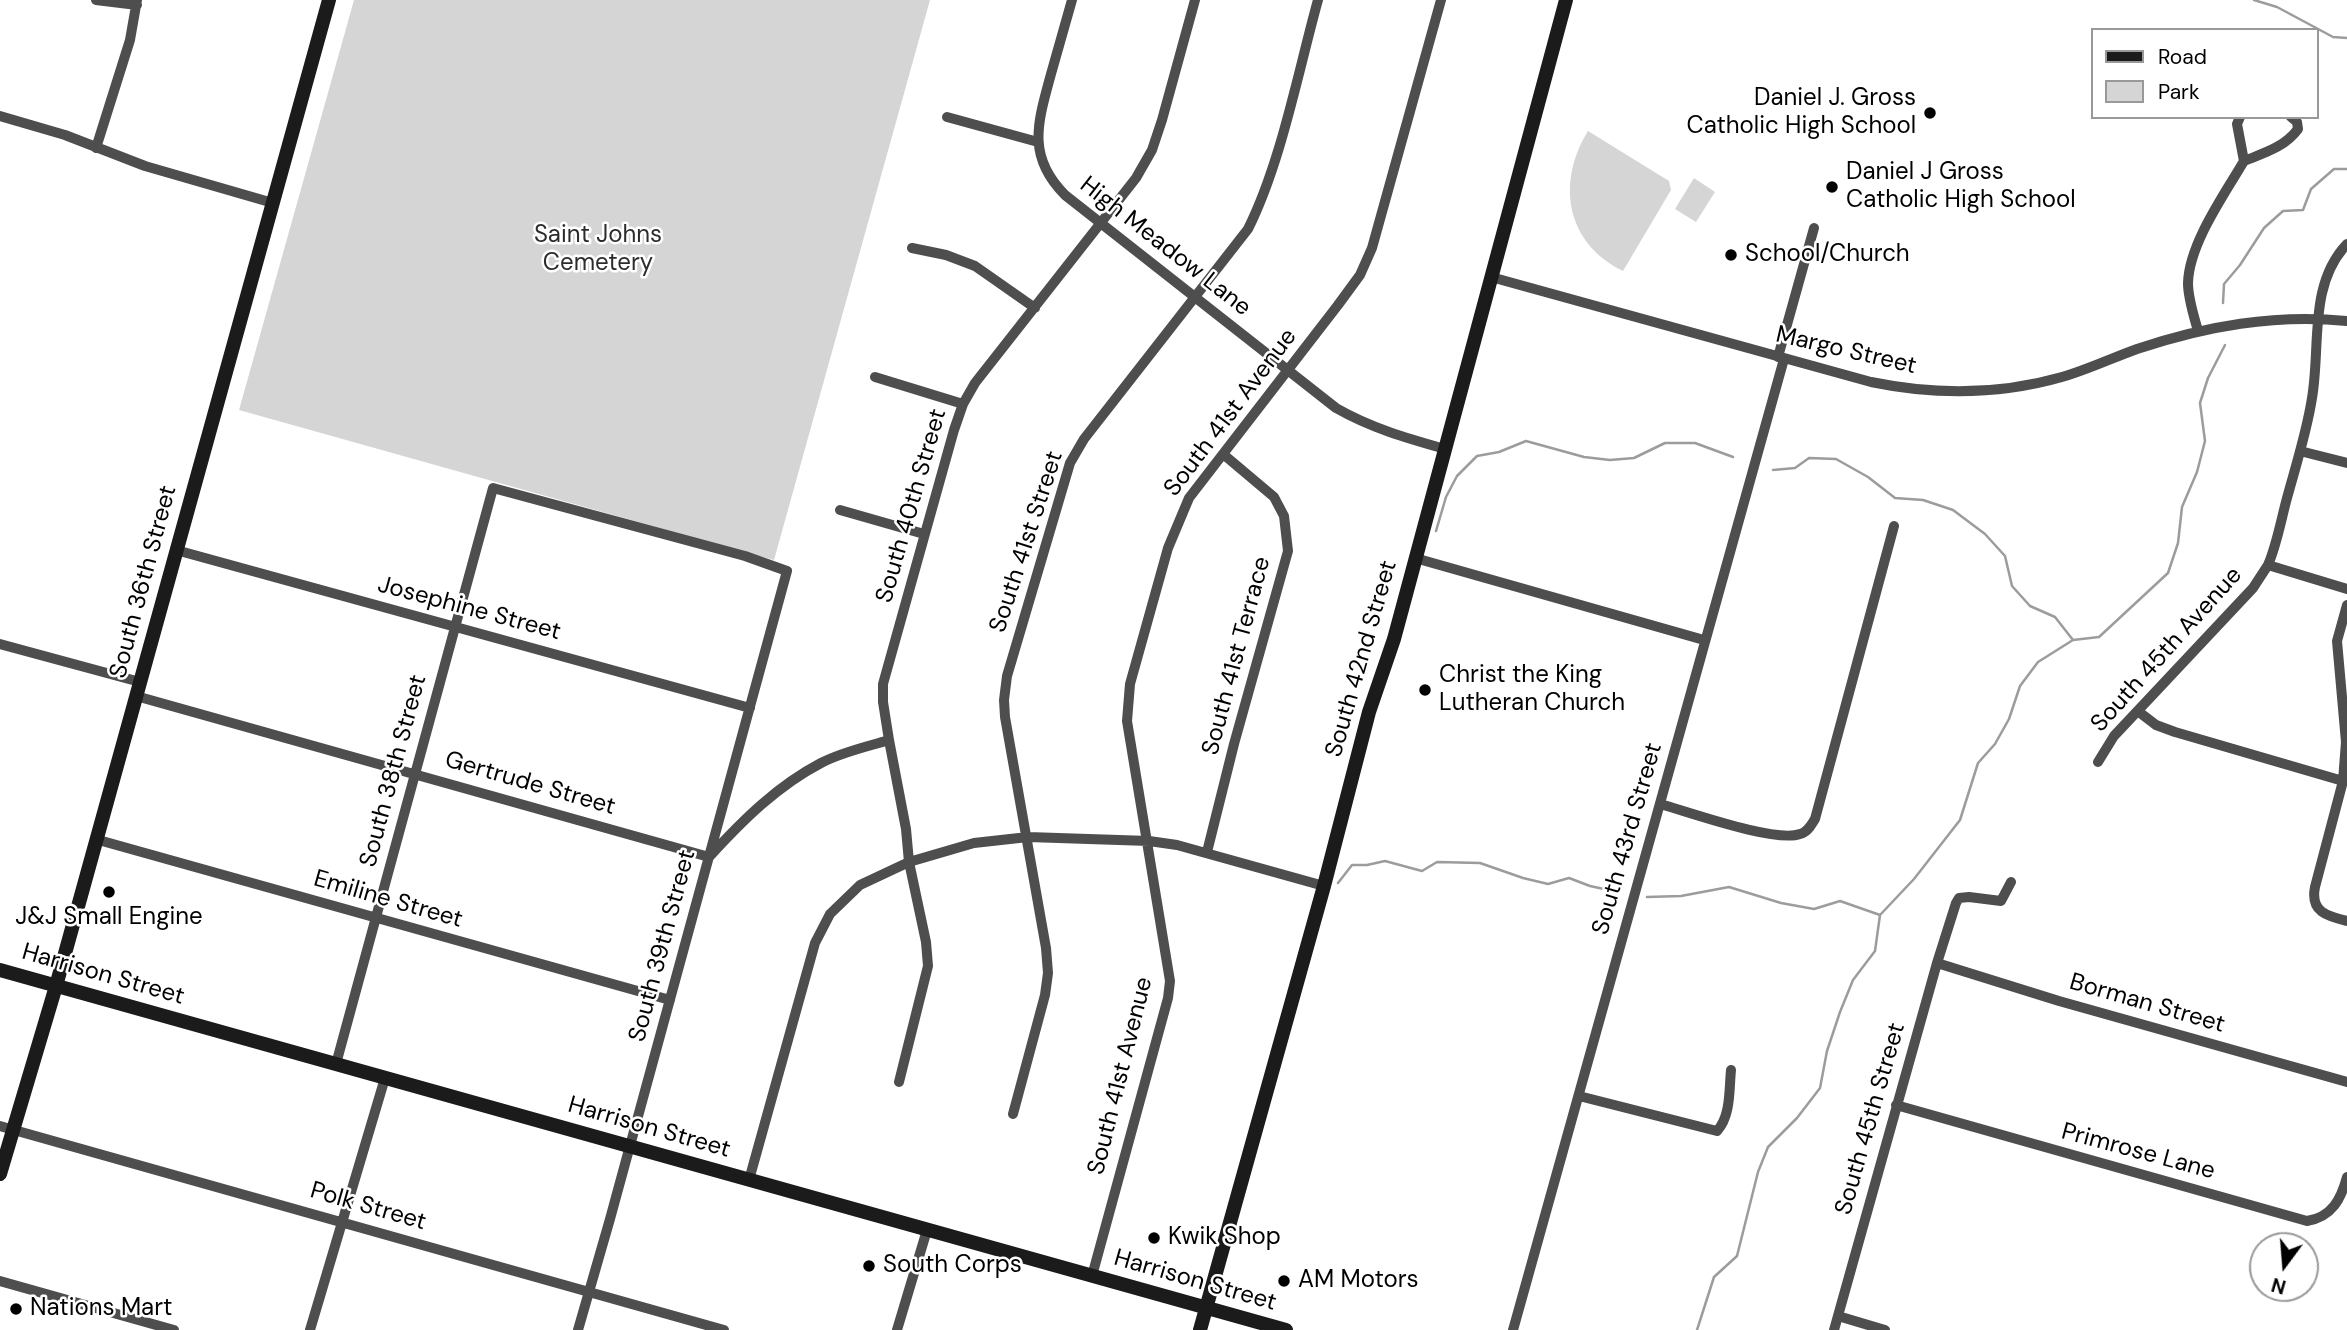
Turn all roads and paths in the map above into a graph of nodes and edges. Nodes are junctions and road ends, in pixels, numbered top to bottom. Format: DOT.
graph roads {
  1 [pos="96,0"];
  2 [pos="329,0"];
  3 [pos="1072,0"];
  4 [pos="1195,0"];
  5 [pos="1318,0"];
  6 [pos="1441,0"];
  7 [pos="1566,0"];
  8 [pos="137,2"];
  9 [pos="0,116"];
  10 [pos="947,117"];
  11 [pos="2239,119"];
  12 [pos="2293,119"];
  13 [pos="1038,142"];
  14 [pos="96,148"];
  15 [pos="2244,161"];
  16 [pos="273,202"];
  17 [pos="1102,224"];
  18 [pos="1814,228"];
  19 [pos="2347,244"];
  20 [pos="912,248"];
  21 [pos="1491,277"];
  22 [pos="1194,297"];
  23 [pos="1035,308"];
  24 [pos="2318,318"];
  25 [pos="2347,321"];
  26 [pos="2197,331"];
  27 [pos="1781,358"];
  28 [pos="1288,370"];
  29 [pos="875,377"];
  30 [pos="963,404"];
  31 [pos="1445,449"];
  32 [pos="2300,451"];
  33 [pos="1223,454"];
  34 [pos="2347,463"];
  35 [pos="840,510"];
  36 [pos="1894,526"];
  37 [pos="924,534"];
  38 [pos="176,550"];
  39 [pos="1415,558"];
  40 [pos="2268,565"];
  41 [pos="786,571"];
  42 [pos="2347,589"];
  43 [pos="2347,605"];
  44 [pos="455,626"];
  45 [pos="1704,640"];
  46 [pos="0,644"];
  47 [pos="138,689"];
  48 [pos="750,708"];
  49 [pos="2139,712"];
  50 [pos="888,740"];
  51 [pos="2098,762"];
  52 [pos="415,774"];
  53 [pos="2343,781"];
  54 [pos="1660,804"];
  55 [pos="1028,838"];
  56 [pos="95,839"];
  57 [pos="1149,841"];
  58 [pos="1207,852"];
  59 [pos="709,857"];
  60 [pos="909,862"];
  61 [pos="2011,882"];
  62 [pos="1324,886"];
  63 [pos="376,919"];
  64 [pos="2347,921"];
  65 [pos="1937,962"];
  66 [pos="0,970"];
  67 [pos="56,986"];
  68 [pos="670,1000"];
  69 [pos="336,1064"];
  70 [pos="1731,1070"];
  71 [pos="385,1078"];
  72 [pos="899,1082"];
  73 [pos="2347,1082"];
  74 [pos="1579,1096"];
  75 [pos="1896,1105"];
  76 [pos="1013,1114"];
  77 [pos="7,1128"];
  78 [pos="630,1147"];
  79 [pos="0,1174"];
  80 [pos="2347,1177"];
  81 [pos="749,1180"];
  82 [pos="342,1221"];
  83 [pos="927,1230"];
  84 [pos="1092,1276"];
  85 [pos="0,1281"];
  86 [pos="589,1291"];
  87 [pos="1207,1308"];
  88 [pos="1838,1316"];
  89 [pos="174,1330"];
  90 [pos="310,1330"];
  91 [pos="578,1330"];
  92 [pos="724,1330"];
  93 [pos="897,1330"];
  94 [pos="1200,1330"];
  95 [pos="1286,1330"];
  96 [pos="1513,1330"];
  97 [pos="1834,1330"];
  98 [pos="1885,1330"];
  1 -- 8 [label="street"];
  2 -- 16 [label="main road, South 36th Street"];
  3 -- 13 [label="street"];
  4 -- 17 [label="street, South 40th Street"];
  5 -- 22 [label="street, South 41st Street"];
  6 -- 28 [label="street, South 41st Avenue"];
  7 -- 21 [label="main road, South 42nd Street"];
  8 -- 14 [label="street"];
  9 -- 14 [label="street"];
  10 -- 13 [label="street"];
  11 -- 15 [label="street"];
  12 -- 15 [label="street"];
  13 -- 17 [label="street, High Meadow Lane"];
  14 -- 16 [label="street"];
  15 -- 26 [label="street"];
  16 -- 38 [label="main road, South 36th Street"];
  17 -- 22 [label="street, High Meadow Lane"];
  17 -- 23 [label="street, South 40th Street"];
  18 -- 27 [label="street, South 43rd Street"];
  19 -- 24 [label="street, South 45th Avenue"];
  20 -- 23 [label="street"];
  21 -- 27 [label="street, Margo Street"];
  21 -- 31 [label="main road, South 42nd Street"];
  22 -- 28 [label="street, High Meadow Lane"];
  22 -- 55 [label="street, South 41st Street"];
  23 -- 30 [label="street, South 40th Street"];
  24 -- 25 [label="street, Margo Street"];
  24 -- 26 [label="street, Margo Street"];
  24 -- 32 [label="street, South 45th Avenue"];
  26 -- 27 [label="street, Margo Street"];
  27 -- 45 [label="street, South 43rd Street"];
  28 -- 31 [label="street, High Meadow Lane"];
  28 -- 33 [label="street, South 41st Avenue"];
  29 -- 30 [label="street"];
  30 -- 37 [label="street, South 40th Street"];
  31 -- 39 [label="main road, South 42nd Street"];
  32 -- 34 [label="street"];
  32 -- 40 [label="street, South 45th Avenue"];
  33 -- 57 [label="street, South 41st Avenue"];
  33 -- 58 [label="street, South 41st Terrace"];
  35 -- 37 [label="street"];
  36 -- 54 [label="street"];
  37 -- 50 [label="street, South 40th Street"];
  38 -- 44 [label="street, Josephine Street"];
  38 -- 47 [label="main road, South 36th Street"];
  39 -- 45 [label="street"];
  39 -- 62 [label="main road, South 42nd Street"];
  40 -- 42 [label="street"];
  40 -- 49 [label="street, South 45th Avenue"];
  41 -- 44 [label="street, South 38th Street"];
  41 -- 48 [label="street, South 39th Street"];
  43 -- 53 [label="street"];
  44 -- 48 [label="street, Josephine Street"];
  44 -- 52 [label="street, South 38th Street"];
  45 -- 54 [label="street, South 43rd Street"];
  46 -- 47 [label="street, Gertrude Street"];
  47 -- 52 [label="street, Gertrude Street"];
  47 -- 56 [label="main road, South 36th Street"];
  48 -- 59 [label="street, South 39th Street"];
  49 -- 51 [label="street, South 45th Avenue"];
  49 -- 53 [label="street"];
  50 -- 59 [label="street"];
  50 -- 60 [label="street, South 40th Street"];
  52 -- 59 [label="street, Gertrude Street"];
  52 -- 63 [label="street, South 38th Street"];
  53 -- 64 [label="street"];
  54 -- 74 [label="street, South 43rd Street"];
  55 -- 57 [label="street"];
  55 -- 60 [label="street"];
  55 -- 76 [label="street, South 41st Street"];
  56 -- 63 [label="street, Emiline Street"];
  56 -- 67 [label="main road, South 36th Street"];
  57 -- 58 [label="street"];
  57 -- 84 [label="street, South 41st Avenue"];
  58 -- 62 [label="street"];
  59 -- 68 [label="street, South 39th Street"];
  60 -- 72 [label="street, South 40th Street"];
  60 -- 81 [label="street"];
  61 -- 65 [label="street, South 45th Street"];
  62 -- 87 [label="main road, South 42nd Street"];
  63 -- 68 [label="street, Emiline Street"];
  63 -- 69 [label="street, South 38th Street"];
  65 -- 73 [label="street, Borman Street"];
  65 -- 75 [label="street, South 45th Street"];
  66 -- 67 [label="main road, Harrison Street"];
  67 -- 69 [label="main road, Harrison Street"];
  67 -- 77 [label="main road, South 36th Street"];
  68 -- 78 [label="street, South 39th Street"];
  69 -- 71 [label="main road, Harrison Street"];
  70 -- 74 [label="street"];
  71 -- 78 [label="main road, Harrison Street"];
  71 -- 82 [label="street"];
  74 -- 96 [label="street, South 43rd Street"];
  75 -- 80 [label="street, Primrose Lane"];
  75 -- 88 [label="street, South 45th Street"];
  77 -- 79 [label="main road, South 36th Street"];
  77 -- 82 [label="street, Polk Street"];
  78 -- 81 [label="main road, Harrison Street"];
  78 -- 86 [label="street, South 39th Street"];
  81 -- 83 [label="main road, Harrison Street"];
  82 -- 86 [label="street, Polk Street"];
  82 -- 90 [label="street"];
  83 -- 84 [label="main road, Harrison Street"];
  83 -- 93 [label="street"];
  84 -- 87 [label="main road, Harrison Street"];
  85 -- 89 [label="street"];
  86 -- 91 [label="street, South 39th Street"];
  86 -- 92 [label="street, Polk Street"];
  87 -- 94 [label="main road, South 42nd Street"];
  87 -- 95 [label="main road, Harrison Street"];
  88 -- 97 [label="street, South 45th Street"];
  88 -- 98 [label="street"];
}
